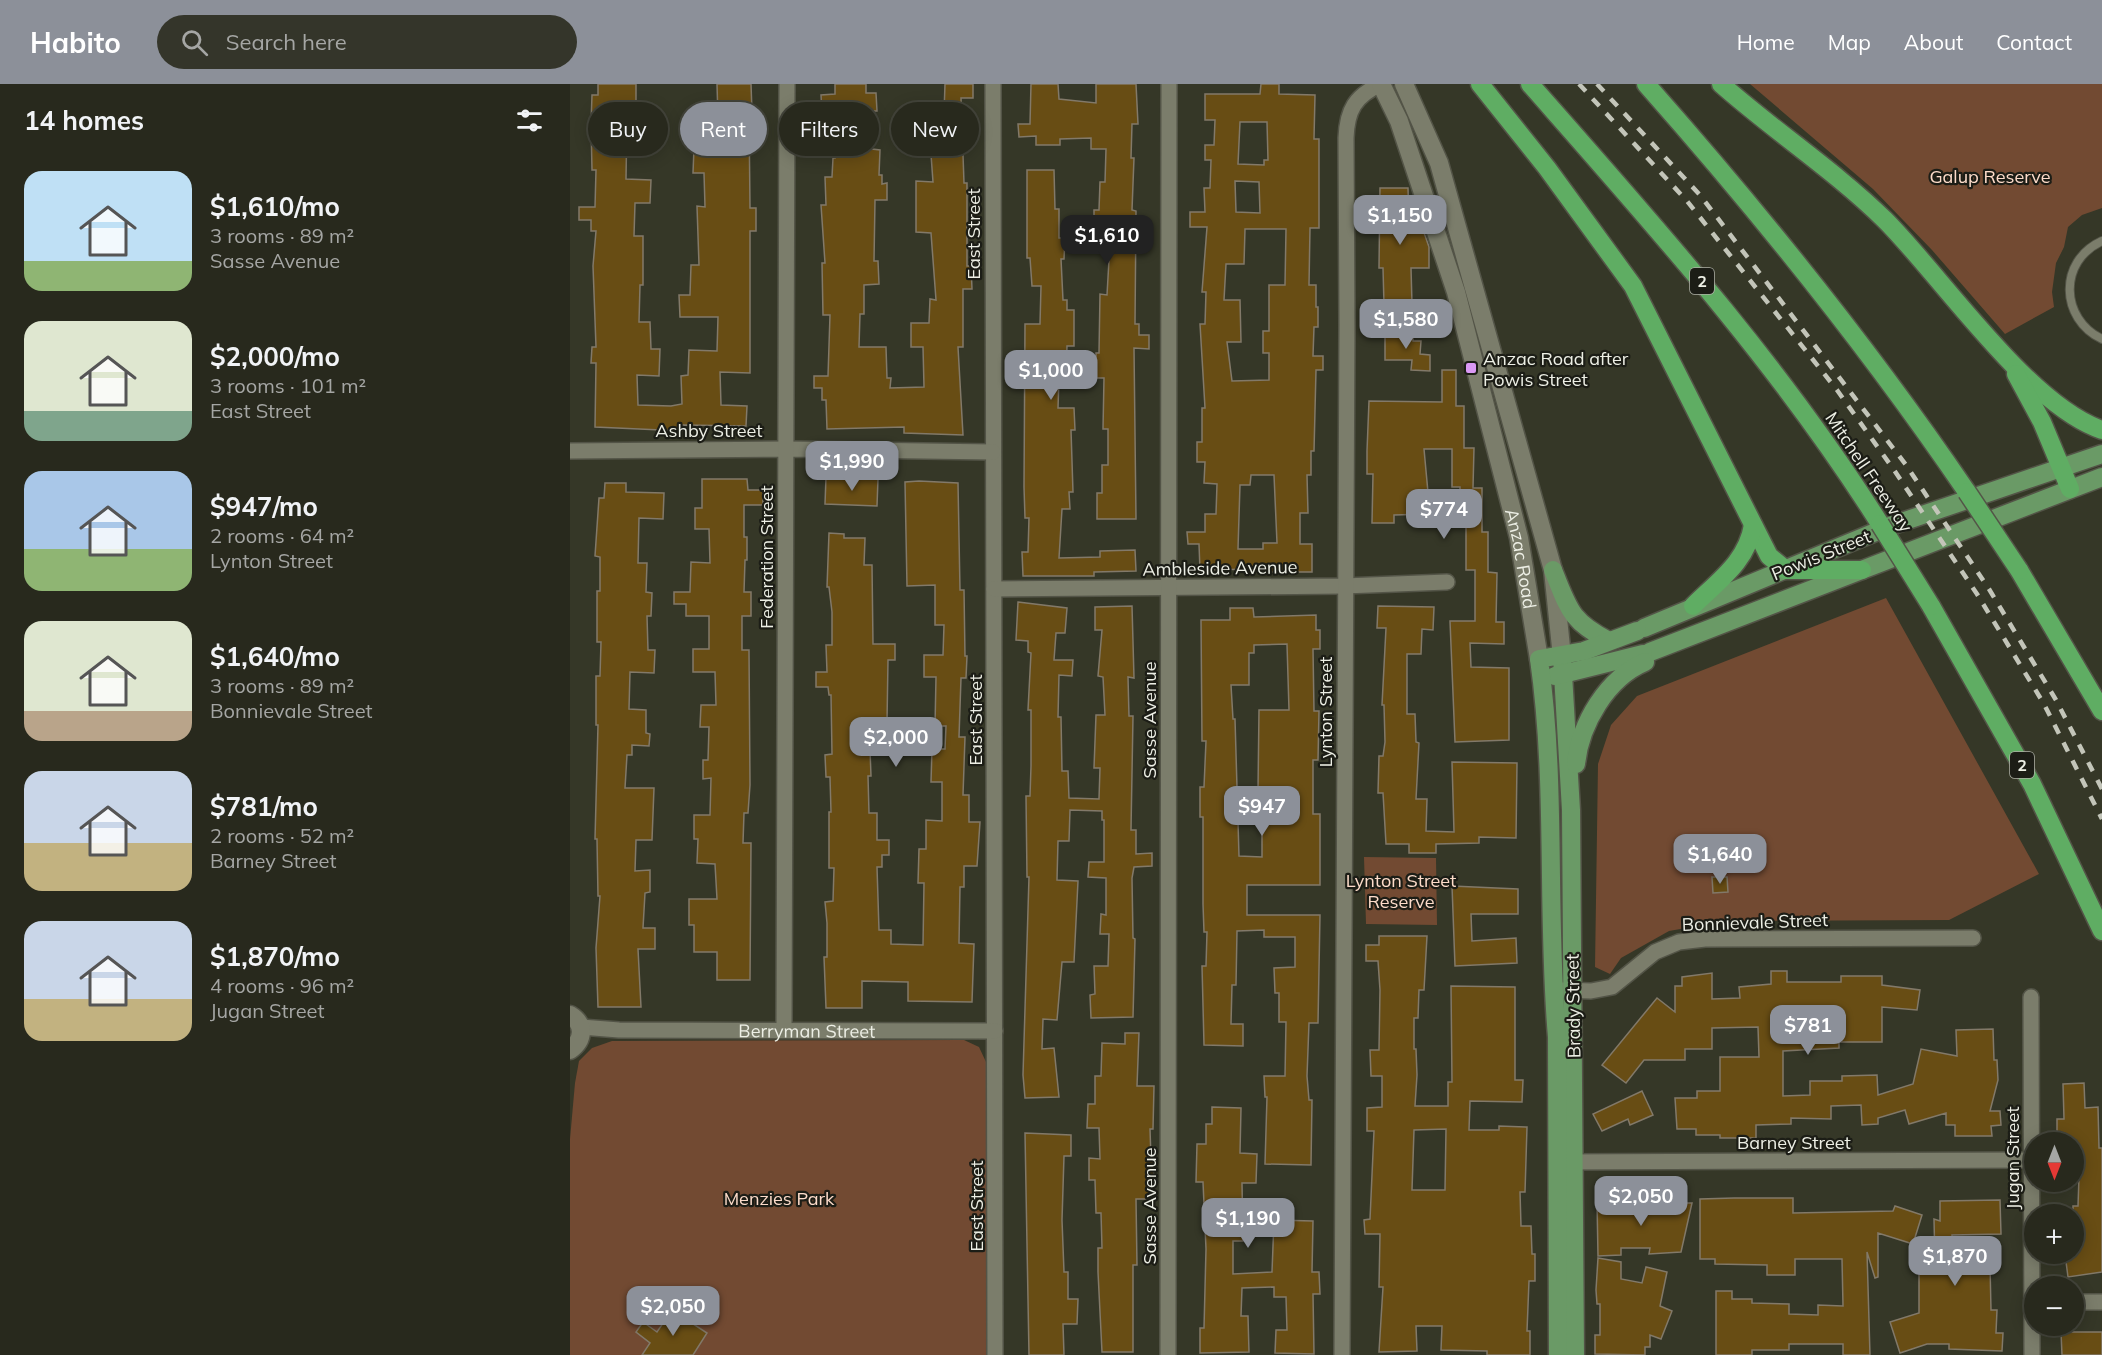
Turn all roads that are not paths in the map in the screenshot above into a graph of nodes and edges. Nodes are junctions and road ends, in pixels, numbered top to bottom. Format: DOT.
graph roads {
  1 [pos="787,84"];
  2 [pos="993,84"];
  3 [pos="1169,84"];
  4 [pos="1381,84"];
  5 [pos="1404,84"];
  6 [pos="1480,84"];
  7 [pos="1530,84"];
  8 [pos="1646,84"];
  9 [pos="1720,84"];
  10 [pos="2102,241"];
  11 [pos="2102,339"];
  12 [pos="2010,362"];
  13 [pos="2102,430"];
  14 [pos="786,449"];
  15 [pos="570,451"];
  16 [pos="993,452"];
  17 [pos="2102,453"];
  18 [pos="2061,467"];
  19 [pos="2102,477"];
  20 [pos="2070,489"];
  21 [pos="1754,525"];
  22 [pos="1553,570"];
  23 [pos="1786,570"];
  24 [pos="1862,570"];
  25 [pos="1447,582"];
  26 [pos="1344,586"];
  27 [pos="1168,588"];
  28 [pos="994,589"];
  29 [pos="1693,606"];
  30 [pos="1609,641"];
  31 [pos="1648,656"];
  32 [pos="1562,657"];
  33 [pos="1540,668"];
  34 [pos="1565,675"];
  35 [pos="2102,711"];
  36 [pos="1570,792"];
  37 [pos="2102,931"];
  38 [pos="1973,938"];
  39 [pos="1553,990"];
  40 [pos="1572,991"];
  41 [pos="2031,997"];
  42 [pos="784,1030"];
  43 [pos="995,1031"];
  44 [pos="574,1039"];
  45 [pos="2031,1132"];
  46 [pos="2024,1160"];
  47 [pos="1566,1162"];
  48 [pos="2031,1192"];
  49 [pos="2033,1276"];
  50 [pos="2084,1302"];
  51 [pos="2102,1302"];
  52 [pos="2032,1336"];
  53 [pos="995,1355"];
  54 [pos="1168,1355"];
  55 [pos="1342,1355"];
  56 [pos="1558,1355"];
  57 [pos="1575,1355"];
  58 [pos="2032,1355"];
  1 -- 14 [label="street, Federation Street"];
  2 -- 16 [label="street, East Street"];
  3 -- 27 [label="street, Sasse Avenue"];
  4 -- 26 [label="street, Lynton Street"];
  4 -- 33 [label="main road, Anzac Road"];
  5 -- 22 [label="main road, Anzac Road"];
  6 -- 21 [label="highway"];
  7 -- 37 [label="highway, Mitchell Freeway / 2, bridge"];
  8 -- 35 [label="highway, bridge"];
  9 -- 12 [label="highway"];
  10 -- 11 [label="lane"];
  12 -- 13 [label="highway"];
  12 -- 18 [label="highway"];
  14 -- 15 [label="street, Ashby Street"];
  14 -- 16 [label="street, Ashby Street"];
  14 -- 42 [label="street, Federation Street"];
  16 -- 28 [label="street, East Street"];
  17 -- 18 [label="main road, Powis Street"];
  18 -- 20 [label="highway"];
  18 -- 23 [label="main road, Powis Street"];
  19 -- 20 [label="main road, Powis Street"];
  20 -- 24 [label="main road, Powis Street"];
  21 -- 23 [label="highway"];
  21 -- 29 [label="highway"];
  22 -- 30 [label="main road"];
  22 -- 32 [label="main road, Anzac Road"];
  23 -- 24 [label="highway"];
  23 -- 29 [label="main road, Powis Street"];
  24 -- 31 [label="main road, Powis Street"];
  25 -- 26 [label="street, Ambleside Avenue"];
  26 -- 27 [label="street, Ambleside Avenue"];
  26 -- 55 [label="street, Lynton Street"];
  27 -- 28 [label="street, Ambleside Avenue"];
  27 -- 54 [label="street, Sasse Avenue"];
  28 -- 43 [label="street, East Street"];
  29 -- 30 [label="main road, Powis Street"];
  30 -- 32 [label="main road, Powis Street"];
  31 -- 34 [label="main road, Powis Street"];
  31 -- 36 [label="main road"];
  32 -- 33 [label="main road, Powis Street"];
  32 -- 34 [label="main road, Brady Street"];
  33 -- 34 [label="main road, Powis Street"];
  33 -- 39 [label="main road, Brady Street"];
  34 -- 36 [label="main road, Brady Street"];
  36 -- 40 [label="main road, Brady Street"];
  38 -- 40 [label="street, Bonnievale Street"];
  39 -- 40 [label="street, Bonnievale Street"];
  39 -- 47 [label="main road, Brady Street"];
  40 -- 47 [label="main road, Brady Street"];
  41 -- 45 [label="street, Jugan Street"];
  42 -- 43 [label="street, Berryman Street"];
  42 -- 44 [label="street, Berryman Street"];
  43 -- 53 [label="street, East Street"];
  46 -- 47 [label="street, Barney Street"];
  47 -- 56 [label="main road, Brady Street"];
  47 -- 57 [label="main road, Brady Street"];
  48 -- 49 [label="street, Jugan Street"];
  50 -- 51 [label="street"];
  52 -- 58 [label="street, Jugan Street"];
}
